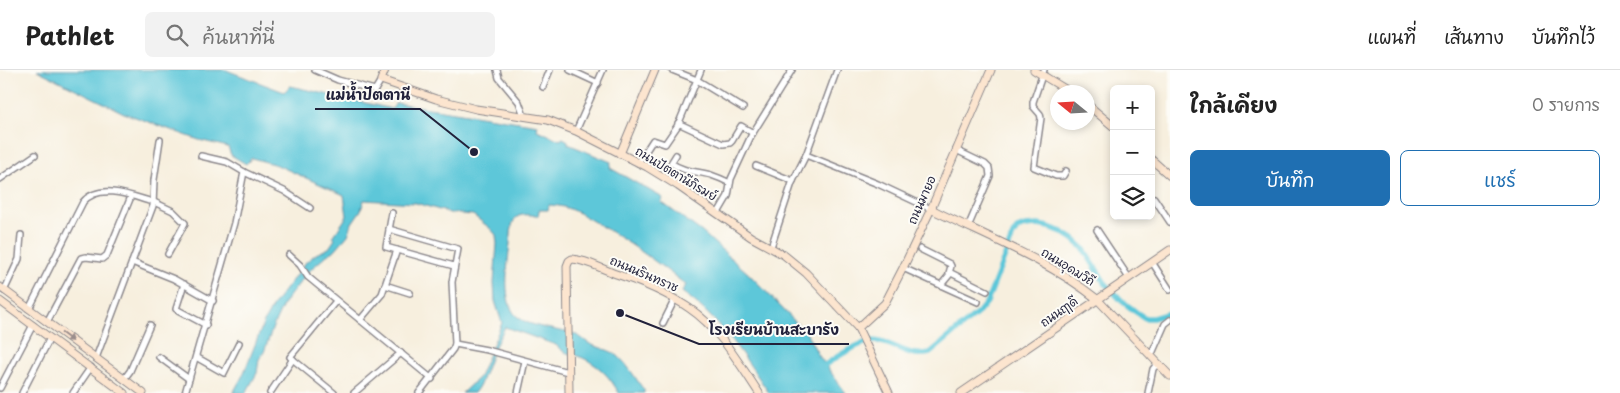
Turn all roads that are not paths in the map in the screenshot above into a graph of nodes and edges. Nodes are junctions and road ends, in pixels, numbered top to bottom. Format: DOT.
graph roads {
  1 [pos="314,70"];
  2 [pos="385,70"];
  3 [pos="497,70"];
  4 [pos="550,70"];
  5 [pos="570,70"];
  6 [pos="603,70"];
  7 [pos="655,70"];
  8 [pos="672,70"];
  9 [pos="701,70"];
  10 [pos="792,70"];
  11 [pos="837,70"];
  12 [pos="991,70"];
  13 [pos="1034,70"];
  14 [pos="1043,72"];
  15 [pos="381,80"];
  16 [pos="696,80"];
  17 [pos="598,83"];
  18 [pos="1061,85"];
  19 [pos="543,87"];
  20 [pos="743,108"];
  21 [pos="1095,111"];
  22 [pos="524,116"];
  23 [pos="678,123"];
  24 [pos="1110,124"];
  25 [pos="576,131"];
  26 [pos="753,132"];
  27 [pos="160,140"];
  28 [pos="956,150"];
  29 [pos="620,154"];
  30 [pos="35,155"];
  31 [pos="676,155"];
  32 [pos="806,155"];
  33 [pos="201,156"];
  34 [pos="638,162"];
  35 [pos="1155,163"];
  36 [pos="756,166"];
  37 [pos="1066,171"];
  38 [pos="244,172"];
  39 [pos="1170,176"];
  40 [pos="0,179"];
  41 [pos="794,181"];
  42 [pos="730,182"];
  43 [pos="130,199"];
  44 [pos="1155,200"];
  45 [pos="152,201"];
  46 [pos="310,208"];
  47 [pos="931,209"];
  48 [pos="718,213"];
  49 [pos="392,214"];
  50 [pos="1170,222"];
  51 [pos="968,227"];
  52 [pos="389,230"];
  53 [pos="1097,230"];
  54 [pos="21,235"];
  55 [pos="771,247"];
  56 [pos="396,250"];
  57 [pos="920,250"];
  58 [pos="1170,250"];
  59 [pos="168,254"];
  60 [pos="289,255"];
  61 [pos="132,262"];
  62 [pos="1152,262"];
  63 [pos="454,266"];
  64 [pos="903,268"];
  65 [pos="949,273"];
  66 [pos="1129,278"];
  67 [pos="184,284"];
  68 [pos="941,285"];
  69 [pos="385,286"];
  70 [pos="2,289"];
  71 [pos="1170,290"];
  72 [pos="410,292"];
  73 [pos="987,292"];
  74 [pos="675,299"];
  75 [pos="1097,299"];
  76 [pos="0,301"];
  77 [pos="213,301"];
  78 [pos="336,301"];
  79 [pos="978,302"];
  80 [pos="21,303"];
  81 [pos="29,309"];
  82 [pos="15,312"];
  83 [pos="360,320"];
  84 [pos="1170,320"];
  85 [pos="47,322"];
  86 [pos="663,323"];
  87 [pos="150,324"];
  88 [pos="33,325"];
  89 [pos="206,325"];
  90 [pos="858,328"];
  91 [pos="50,338"];
  92 [pos="239,343"];
  93 [pos="455,344"];
  94 [pos="400,353"];
  95 [pos="159,356"];
  96 [pos="1151,356"];
  97 [pos="196,357"];
  98 [pos="96,358"];
  99 [pos="292,358"];
  100 [pos="525,361"];
  101 [pos="1158,363"];
  102 [pos="91,367"];
  103 [pos="568,372"];
  104 [pos="1170,376"];
  105 [pos="124,379"];
  106 [pos="189,379"];
  107 [pos="432,379"];
  108 [pos="0,388"];
  109 [pos="755,391"];
  110 [pos="22,393"];
  111 [pos="72,393"];
  112 [pos="124,393"];
  113 [pos="143,393"];
  114 [pos="185,393"];
  115 [pos="270,393"];
  116 [pos="334,393"];
  117 [pos="354,393"];
  118 [pos="420,393"];
  119 [pos="518,393"];
  120 [pos="570,393"];
  121 [pos="889,393"];
  122 [pos="961,393"];
  123 [pos="1148,393"];
  1 -- 15 [label="street"];
  2 -- 15 [label="street"];
  3 -- 22 [label="street"];
  4 -- 19 [label="street"];
  5 -- 17 [label="street"];
  6 -- 17 [label="street"];
  7 -- 29 [label="street"];
  8 -- 16 [label="street"];
  9 -- 16 [label="street"];
  10 -- 26 [label="street"];
  11 -- 32 [label="street"];
  12 -- 28 [label="street, ถนนมายอ"];
  13 -- 14 [label="street"];
  14 -- 18 [label="street"];
  14 -- 37 [label="street"];
  15 -- 22 [label="street, ถนนปัตตานีภิรมย์"];
  16 -- 20 [label="street"];
  16 -- 23 [label="street"];
  17 -- 25 [label="street"];
  21 -- 24 [label="street"];
  22 -- 25 [label="street, ถนนปัตตานีภิรมย์"];
  23 -- 26 [label="street"];
  23 -- 34 [label="street"];
  25 -- 29 [label="street, ถนนปัตตานีภิรมย์"];
  26 -- 42 [label="street"];
  27 -- 45 [label="street"];
  28 -- 47 [label="street, ถนนมายอ"];
  28 -- 51 [label="street"];
  29 -- 34 [label="street, ถนนปัตตานีภิรมย์"];
  30 -- 40 [label="street"];
  31 -- 42 [label="street"];
  32 -- 41 [label="street"];
  32 -- 47 [label="street"];
  33 -- 38 [label="street"];
  34 -- 48 [label="street, ถนนปัตตานีภิรมย์"];
  35 -- 39 [label="street"];
  36 -- 41 [label="street"];
  38 -- 46 [label="street"];
  38 -- 77 [label="street"];
  41 -- 55 [label="street"];
  42 -- 48 [label="street"];
  43 -- 85 [label="street"];
  44 -- 50 [label="street"];
  45 -- 59 [label="street"];
  45 -- 61 [label="street"];
  45 -- 81 [label="street"];
  47 -- 51 [label="street, ถนนอุดมวิถี"];
  47 -- 64 [label="street, ถนนมายอ"];
  48 -- 55 [label="street, ถนนปัตตานีภิรมย์"];
  49 -- 52 [label="street"];
  51 -- 75 [label="street, ถนนอุดมวิถี"];
  52 -- 56 [label="street"];
  52 -- 63 [label="street"];
  53 -- 66 [label="street"];
  54 -- 70 [label="street"];
  55 -- 90 [label="street, ถนนปัตตานีภิรมย์"];
  56 -- 63 [label="street"];
  56 -- 69 [label="street"];
  57 -- 65 [label="street"];
  58 -- 62 [label="street, ถนนฤๅดี"];
  60 -- 78 [label="street"];
  61 -- 67 [label="street"];
  61 -- 98 [label="street"];
  62 -- 66 [label="street, ถนนฤๅดี"];
  62 -- 71 [label="street"];
  63 -- 93 [label="street"];
  64 -- 68 [label="street"];
  64 -- 90 [label="street, ถนนมายอ"];
  65 -- 68 [label="street"];
  65 -- 73 [label="street"];
  66 -- 75 [label="street, ถนนฤๅดี"];
  67 -- 77 [label="street"];
  67 -- 89 [label="street"];
  68 -- 79 [label="street"];
  69 -- 72 [label="street"];
  69 -- 83 [label="street"];
  70 -- 80 [label="street"];
  74 -- 86 [label="street"];
  74 -- 103 [label="street, ถนนนรินทราช"];
  74 -- 109 [label="street, ถนนนรินทราช"];
  75 -- 96 [label="street, ถนนอุดมวิถี"];
  75 -- 122 [label="street, ถนนฤๅดี"];
  76 -- 82 [label="street"];
  77 -- 89 [label="street"];
  78 -- 83 [label="street"];
  78 -- 99 [label="street"];
  80 -- 81 [label="street"];
  80 -- 82 [label="street"];
  81 -- 85 [label="street"];
  82 -- 88 [label="street"];
  83 -- 94 [label="street"];
  84 -- 96 [label="street"];
  85 -- 98 [label="street, one-way"];
  87 -- 105 [label="street"];
  88 -- 91 [label="street"];
  88 -- 108 [label="street"];
  89 -- 97 [label="street"];
  90 -- 121 [label="street, ถนนปัตตานีภิรมย์"];
  91 -- 102 [label="street"];
  91 -- 110 [label="street"];
  92 -- 97 [label="street"];
  93 -- 100 [label="street"];
  93 -- 107 [label="street"];
  94 -- 107 [label="street"];
  94 -- 117 [label="street"];
  95 -- 106 [label="street"];
  96 -- 101 [label="street, ถนนอุดมวิถี"];
  97 -- 106 [label="street"];
  98 -- 105 [label="street"];
  99 -- 115 [label="street"];
  99 -- 116 [label="street"];
  100 -- 103 [label="street"];
  100 -- 119 [label="street"];
  101 -- 104 [label="street, ถนนอุดมวิถี"];
  101 -- 123 [label="street"];
  102 -- 111 [label="street"];
  102 -- 112 [label="street"];
  103 -- 120 [label="street"];
  105 -- 113 [label="street"];
  106 -- 114 [label="street"];
  107 -- 118 [label="street"];
}
